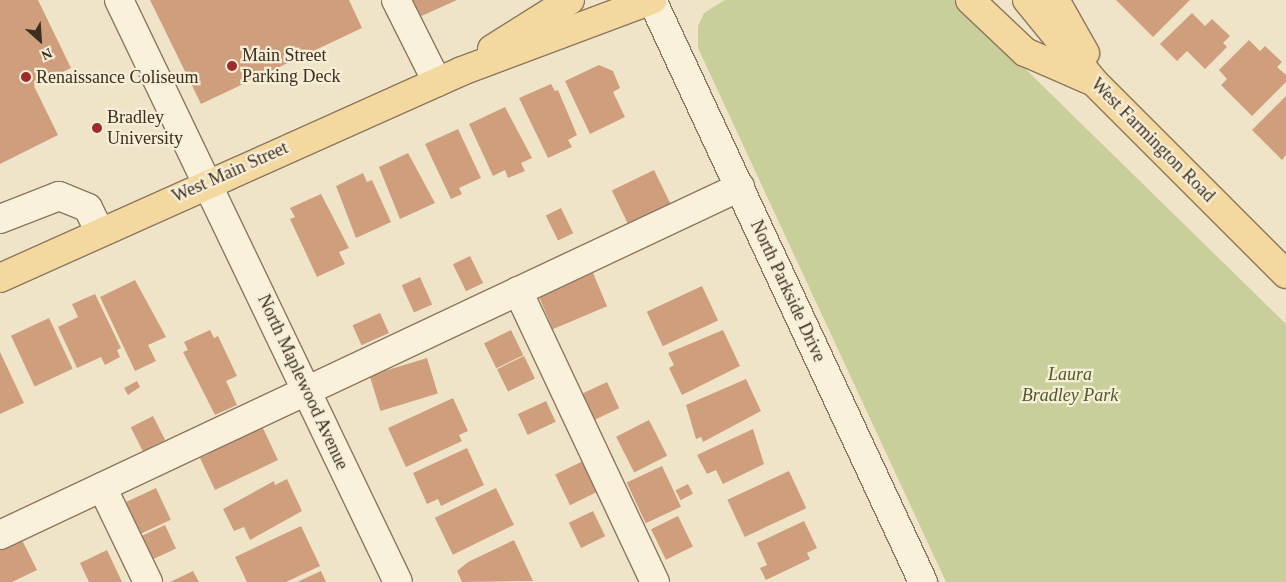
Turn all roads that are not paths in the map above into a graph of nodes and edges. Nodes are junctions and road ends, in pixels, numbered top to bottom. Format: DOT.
graph roads {
  1 [pos="119,0"];
  2 [pos="396,0"];
  3 [pos="570,0"];
  4 [pos="652,0"];
  5 [pos="970,0"];
  6 [pos="1027,0"];
  7 [pos="1055,0"];
  8 [pos="462,71"];
  9 [pos="437,82"];
  10 [pos="1095,83"];
  11 [pos="207,182"];
  12 [pos="740,187"];
  13 [pos="0,219"];
  14 [pos="99,231"];
  15 [pos="1286,274"];
  16 [pos="0,278"];
  17 [pos="518,291"];
  18 [pos="307,391"];
  19 [pos="102,487"];
  20 [pos="0,535"];
  21 [pos="148,582"];
  22 [pos="398,582"];
  23 [pos="655,582"];
  24 [pos="923,582"];
  1 -- 11 [label="street, North Maplewood Avenue"];
  2 -- 9 [label="street"];
  3 -- 8 [label="main road, West Main Street"];
  4 -- 8 [label="main road, West Main Street"];
  4 -- 12 [label="street, North Parkside Drive"];
  5 -- 10 [label="main road"];
  6 -- 10 [label="main road, West Farmington Road"];
  7 -- 10 [label="main road"];
  8 -- 9 [label="main road, West Main Street"];
  9 -- 11 [label="main road, West Main Street"];
  10 -- 15 [label="main road, West Farmington Road"];
  11 -- 14 [label="main road, West Main Street"];
  11 -- 18 [label="street, North Maplewood Avenue"];
  12 -- 17 [label="street"];
  12 -- 24 [label="street, North Parkside Drive"];
  13 -- 14 [label="street"];
  14 -- 16 [label="main road, West Main Street"];
  17 -- 18 [label="street"];
  17 -- 23 [label="street"];
  18 -- 19 [label="street"];
  18 -- 22 [label="street, North Maplewood Avenue"];
  19 -- 20 [label="street"];
  19 -- 21 [label="street"];
}
